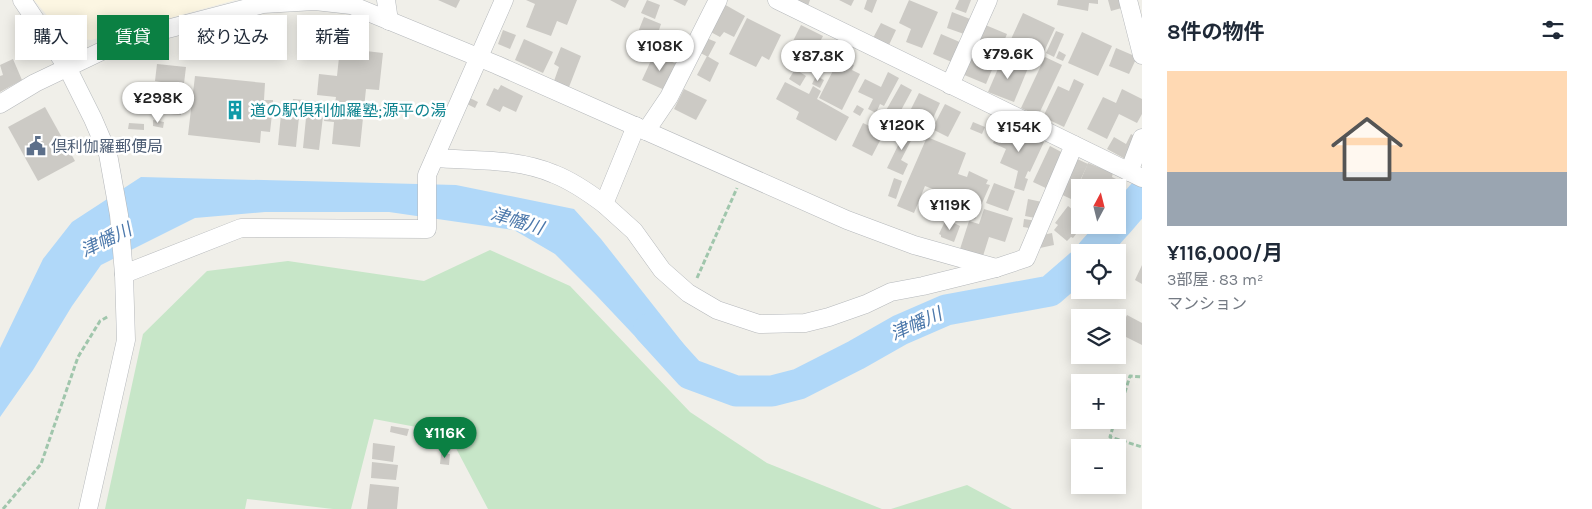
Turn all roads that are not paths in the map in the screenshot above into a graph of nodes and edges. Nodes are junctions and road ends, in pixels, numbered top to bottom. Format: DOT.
graph roads {
  1 [pos="22,0"];
  2 [pos="386,0"];
  3 [pos="504,0"];
  4 [pos="718,0"];
  5 [pos="777,0"];
  6 [pos="988,0"];
  7 [pos="1128,0"];
  8 [pos="274,2"];
  9 [pos="812,8"];
  10 [pos="389,21"];
  11 [pos="1142,55"];
  12 [pos="478,58"];
  13 [pos="67,67"];
  14 [pos="950,84"];
  15 [pos="0,104"];
  16 [pos="641,129"];
  17 [pos="1142,138"];
  18 [pos="1074,145"];
  19 [pos="435,158"];
  20 [pos="1136,175"];
  21 [pos="604,204"];
  22 [pos="996,268"];
  23 [pos="124,274"];
  24 [pos="88,509"];
  1 -- 13 [label="street"];
  2 -- 10 [label="street"];
  3 -- 12 [label="street"];
  4 -- 16 [label="street"];
  5 -- 9 [label="street"];
  6 -- 14 [label="street"];
  7 -- 11 [label="street"];
  8 -- 10 [label="street"];
  8 -- 13 [label="street"];
  9 -- 14 [label="street"];
  10 -- 12 [label="street"];
  12 -- 16 [label="street"];
  12 -- 19 [label="street"];
  13 -- 15 [label="street"];
  13 -- 23 [label="street"];
  14 -- 18 [label="street"];
  16 -- 21 [label="street"];
  16 -- 22 [label="street"];
  17 -- 20 [label="street"];
  18 -- 20 [label="street"];
  18 -- 22 [label="street"];
  19 -- 21 [label="street"];
  19 -- 23 [label="street"];
  21 -- 22 [label="street"];
  23 -- 24 [label="street"];
}
